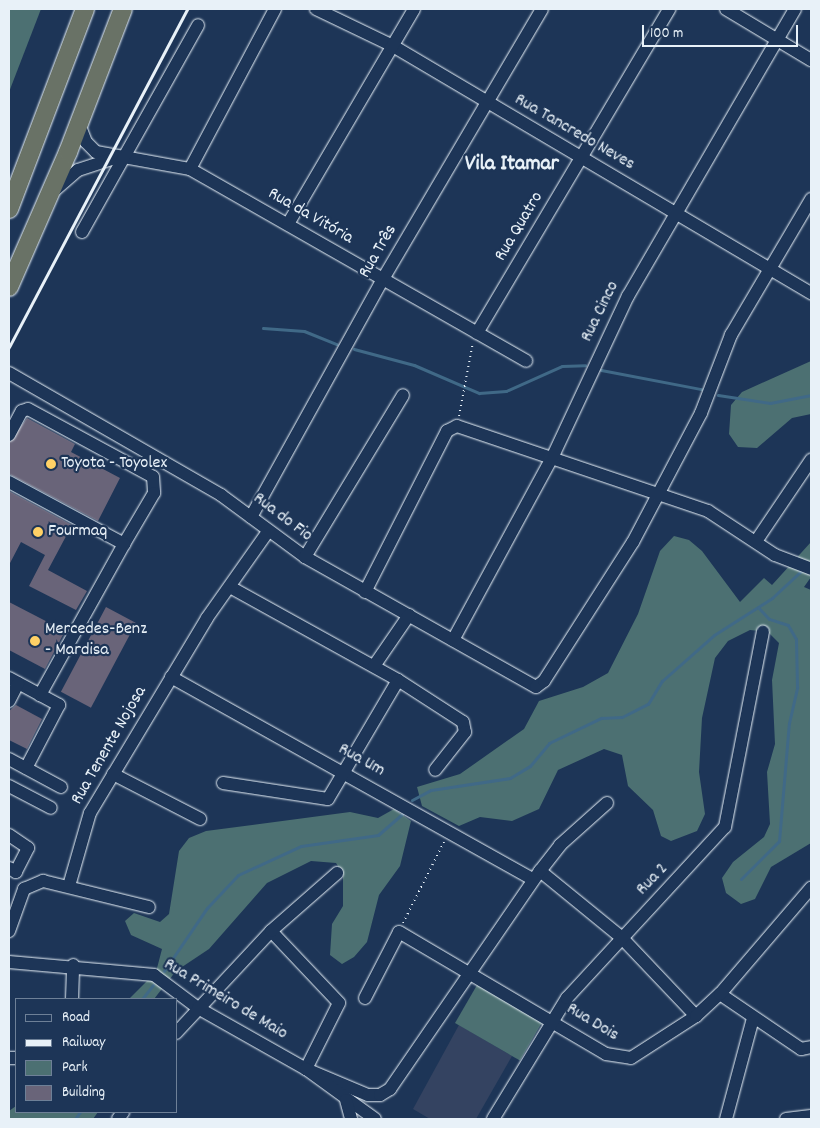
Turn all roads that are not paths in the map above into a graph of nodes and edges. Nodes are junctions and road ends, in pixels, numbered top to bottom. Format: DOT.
graph roads {
  1 [pos="86,9"];
  2 [pos="122,9"];
  3 [pos="275,9"];
  4 [pos="316,9"];
  5 [pos="414,9"];
  6 [pos="542,9"];
  7 [pos="669,9"];
  8 [pos="726,9"];
  9 [pos="795,9"];
  10 [pos="198,25"];
  11 [pos="777,40"];
  12 [pos="393,46"];
  13 [pos="811,60"];
  14 [pos="488,103"];
  15 [pos="79,124"];
  16 [pos="121,157"];
  17 [pos="581,158"];
  18 [pos="190,169"];
  19 [pos="51,194"];
  20 [pos="811,199"];
  21 [pos="9,209"];
  22 [pos="675,212"];
  23 [pos="288,224"];
  24 [pos="82,232"];
  25 [pos="771,267"];
  26 [pos="383,278"];
  27 [pos="9,287"];
  28 [pos="811,293"];
  29 [pos="477,333"];
  30 [pos="526,361"];
  31 [pos="9,372"];
  32 [pos="403,395"];
  33 [pos="9,435"];
  34 [pos="552,458"];
  35 [pos="811,460"];
  36 [pos="9,482"];
  37 [pos="659,492"];
  38 [pos="251,517"];
  39 [pos="267,533"];
  40 [pos="757,540"];
  41 [pos="124,544"];
  42 [pos="305,557"];
  43 [pos="807,568"];
  44 [pos="230,587"];
  45 [pos="365,592"];
  46 [pos="409,615"];
  47 [pos="763,632"];
  48 [pos="453,640"];
  49 [pos="374,666"];
  50 [pos="171,677"];
  51 [pos="398,680"];
  52 [pos="13,681"];
  53 [pos="40,695"];
  54 [pos="9,701"];
  55 [pos="9,759"];
  56 [pos="26,768"];
  57 [pos="435,770"];
  58 [pos="346,772"];
  59 [pos="113,774"];
  60 [pos="222,783"];
  61 [pos="9,786"];
  62 [pos="61,787"];
  63 [pos="607,803"];
  64 [pos="51,808"];
  65 [pos="200,820"];
  66 [pos="9,835"];
  67 [pos="9,868"];
  68 [pos="337,873"];
  69 [pos="536,875"];
  70 [pos="69,886"];
  71 [pos="811,888"];
  72 [pos="149,907"];
  73 [pos="9,931"];
  74 [pos="271,931"];
  75 [pos="622,937"];
  76 [pos="9,962"];
  77 [pos="73,965"];
  78 [pos="473,973"];
  79 [pos="720,994"];
  80 [pos="72,996"];
  81 [pos="365,998"];
  82 [pos="198,1008"];
  83 [pos="696,1016"];
  84 [pos="753,1018"];
  85 [pos="551,1019"];
  86 [pos="178,1031"];
  87 [pos="809,1048"];
  88 [pos="306,1069"];
  89 [pos="346,1100"];
  90 [pos="811,1116"];
  91 [pos="351,1119"];
  92 [pos="375,1119"];
  93 [pos="493,1119"];
  94 [pos="726,1119"];
  95 [pos="786,1119"];
  1 -- 21 [label="highway"];
  2 -- 15 [label="highway"];
  3 -- 18 [label="street"];
  4 -- 12 [label="street, Rua Tancredo Neves"];
  5 -- 12 [label="street"];
  6 -- 14 [label="street, Rua Três"];
  7 -- 17 [label="street, Rua Quatro"];
  8 -- 11 [label="street"];
  9 -- 11 [label="street, Rua Cinco"];
  10 -- 16 [label="street"];
  11 -- 13 [label="street"];
  11 -- 22 [label="street, Rua Cinco"];
  12 -- 14 [label="street, Rua Tancredo Neves"];
  12 -- 23 [label="street"];
  14 -- 17 [label="street, Rua Tancredo Neves"];
  14 -- 26 [label="street, Rua Três"];
  15 -- 16 [label="street, Rua da Vitória"];
  15 -- 19 [label="highway"];
  16 -- 18 [label="street, Rua da Vitória"];
  16 -- 19 [label="street, Rua da Vitória"];
  16 -- 24 [label="street"];
  17 -- 22 [label="street, Rua Tancredo Neves"];
  17 -- 29 [label="street, Rua Quatro"];
  18 -- 23 [label="street, Rua da Vitória"];
  19 -- 27 [label="highway"];
  20 -- 25 [label="street"];
  22 -- 25 [label="street, Rua Tancredo Neves"];
  22 -- 34 [label="street, Rua Cinco"];
  23 -- 26 [label="street, Rua da Vitória"];
  25 -- 28 [label="street, Rua Tancredo Neves"];
  25 -- 37 [label="street"];
  26 -- 29 [label="street, Rua da Vitória"];
  26 -- 38 [label="street, Rua Três"];
  29 -- 30 [label="street, Rua da Vitória"];
  31 -- 38 [label="street, Rua do Fio"];
  32 -- 42 [label="street"];
  33 -- 41 [label="street"];
  34 -- 37 [label="street"];
  34 -- 45 [label="street"];
  34 -- 48 [label="street, Rua Cinco"];
  35 -- 40 [label="street"];
  36 -- 41 [label="street"];
  37 -- 40 [label="street"];
  37 -- 48 [label="street, Rua do Fio"];
  38 -- 39 [label="street, Rua do Fio"];
  39 -- 42 [label="street, Rua do Fio"];
  39 -- 44 [label="street, Rua Tenente Nojosa"];
  40 -- 43 [label="street"];
  41 -- 53 [label="street"];
  42 -- 45 [label="street, Rua do Fio"];
  44 -- 49 [label="street"];
  44 -- 50 [label="street, Rua Tenente Nojosa"];
  45 -- 46 [label="street, Rua do Fio"];
  46 -- 48 [label="street, Rua do Fio"];
  46 -- 49 [label="street"];
  47 -- 75 [label="street, Rua 2"];
  49 -- 51 [label="street"];
  50 -- 58 [label="street, Rua Um"];
  50 -- 59 [label="street, Rua Tenente Nojosa"];
  51 -- 57 [label="street"];
  51 -- 58 [label="street"];
  52 -- 53 [label="street"];
  52 -- 54 [label="street"];
  53 -- 56 [label="street"];
  55 -- 56 [label="street"];
  56 -- 62 [label="street"];
  58 -- 60 [label="street"];
  58 -- 69 [label="street, Rua Um"];
  59 -- 65 [label="street"];
  59 -- 70 [label="street, Rua Tenente Nojosa"];
  61 -- 64 [label="street"];
  63 -- 69 [label="street"];
  66 -- 67 [label="street"];
  68 -- 74 [label="street"];
  69 -- 75 [label="street, Rua Um"];
  69 -- 78 [label="street"];
  70 -- 72 [label="street"];
  70 -- 73 [label="street"];
  71 -- 79 [label="street, Rua Dois"];
  74 -- 82 [label="street"];
  74 -- 88 [label="street"];
  75 -- 83 [label="street, Rua Um"];
  75 -- 85 [label="street, Rua 2"];
  76 -- 77 [label="street, Rua Primeiro de Maio"];
  77 -- 80 [label="street"];
  77 -- 82 [label="street, Rua Primeiro de Maio"];
  78 -- 81 [label="street, Rua Dois"];
  78 -- 85 [label="street, Rua Dois"];
  78 -- 88 [label="street"];
  79 -- 83 [label="street, Rua Dois"];
  79 -- 84 [label="street"];
  82 -- 86 [label="street"];
  82 -- 88 [label="street, Rua Primeiro de Maio"];
  83 -- 85 [label="street, Rua Dois"];
  84 -- 87 [label="street"];
  84 -- 94 [label="street"];
  85 -- 93 [label="street, Rua 2"];
  88 -- 89 [label="street, Rua Primeiro de Maio"];
  89 -- 91 [label="street"];
  89 -- 92 [label="street, Rua Primeiro de Maio"];
  90 -- 95 [label="street"];
}
